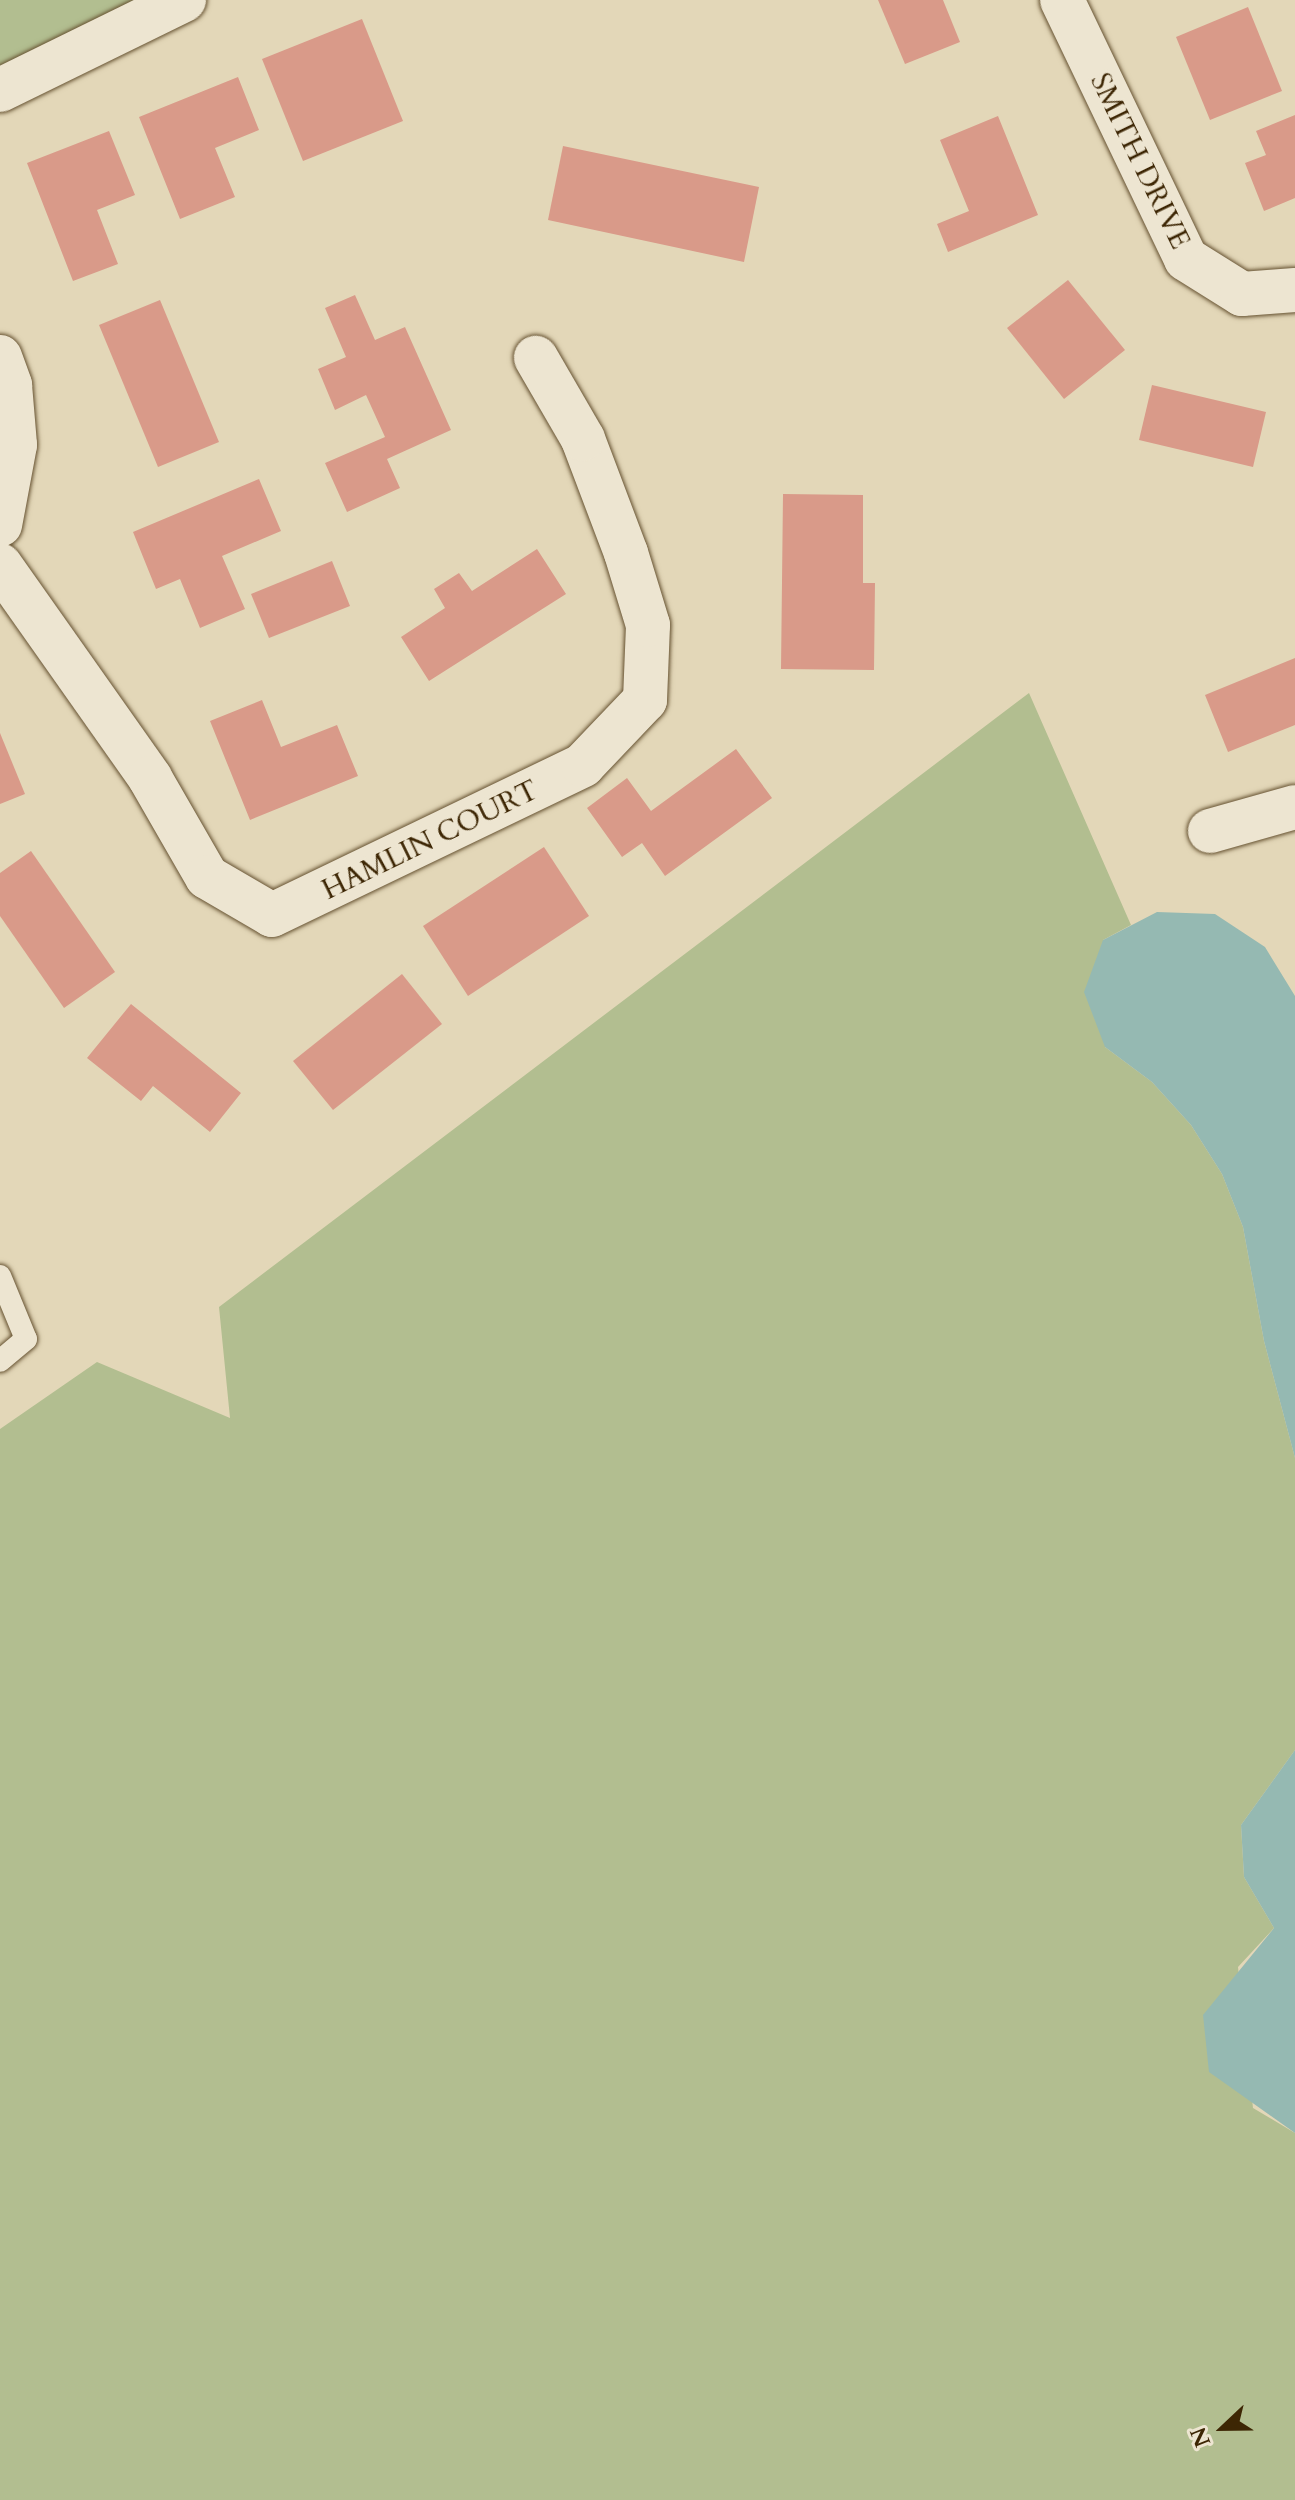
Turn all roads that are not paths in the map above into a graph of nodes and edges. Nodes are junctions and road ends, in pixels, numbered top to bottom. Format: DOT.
graph roads {
  1 [pos="184,0"];
  2 [pos="1072,3"];
  3 [pos="0,90"];
  4 [pos="1295,290"];
  5 [pos="0,357"];
  6 [pos="536,358"];
  7 [pos="0,525"];
  8 [pos="0,565"];
  9 [pos="1295,807"];
  10 [pos="1210,831"];
  11 [pos="0,1276"];
  12 [pos="0,1361"];
  1 -- 3 [label="street"];
  2 -- 4 [label="street, SMITH DRIVE"];
  5 -- 7 [label="street"];
  6 -- 8 [label="street, HAMLIN COURT"];
  9 -- 10 [label="street"];
  11 -- 12 [label="lane"];
}
